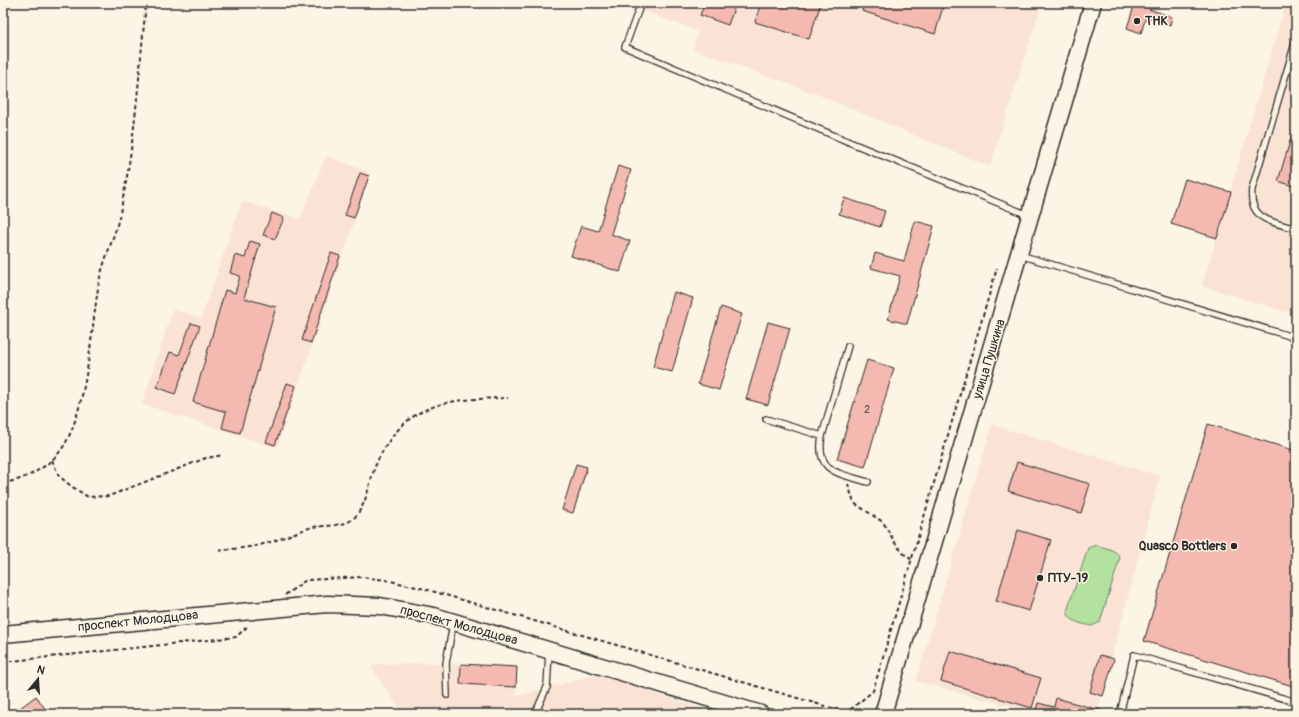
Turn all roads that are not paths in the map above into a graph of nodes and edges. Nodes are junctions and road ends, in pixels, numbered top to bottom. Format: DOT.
graph roads {
  1 [pos="641,3"];
  2 [pos="1093,3"];
  3 [pos="1296,40"];
  4 [pos="1030,216"];
  5 [pos="1296,228"];
  6 [pos="1020,255"];
  7 [pos="1296,338"];
  8 [pos="848,346"];
  9 [pos="766,419"];
  10 [pos="822,436"];
  11 [pos="868,482"];
  12 [pos="453,622"];
  13 [pos="3,634"];
  14 [pos="549,650"];
  15 [pos="447,695"];
  16 [pos="1296,702"];
  17 [pos="535,714"];
  18 [pos="761,714"];
  19 [pos="883,714"];
  20 [pos="1120,714"];
  1 -- 4 [label="lane"];
  2 -- 4 [label="main road, улица Пушкина"];
  3 -- 5 [label="lane"];
  4 -- 6 [label="main road, улица Пушкина"];
  6 -- 7 [label="lane"];
  6 -- 19 [label="main road, улица Пушкина"];
  8 -- 10 [label="lane"];
  9 -- 10 [label="lane"];
  10 -- 11 [label="lane"];
  12 -- 13 [label="main road, проспект Молодцова"];
  12 -- 14 [label="main road, проспект Молодцова"];
  12 -- 15 [label="lane"];
  14 -- 17 [label="lane"];
  14 -- 18 [label="main road, проспект Молодцова"];
  16 -- 20 [label="lane"];
}
